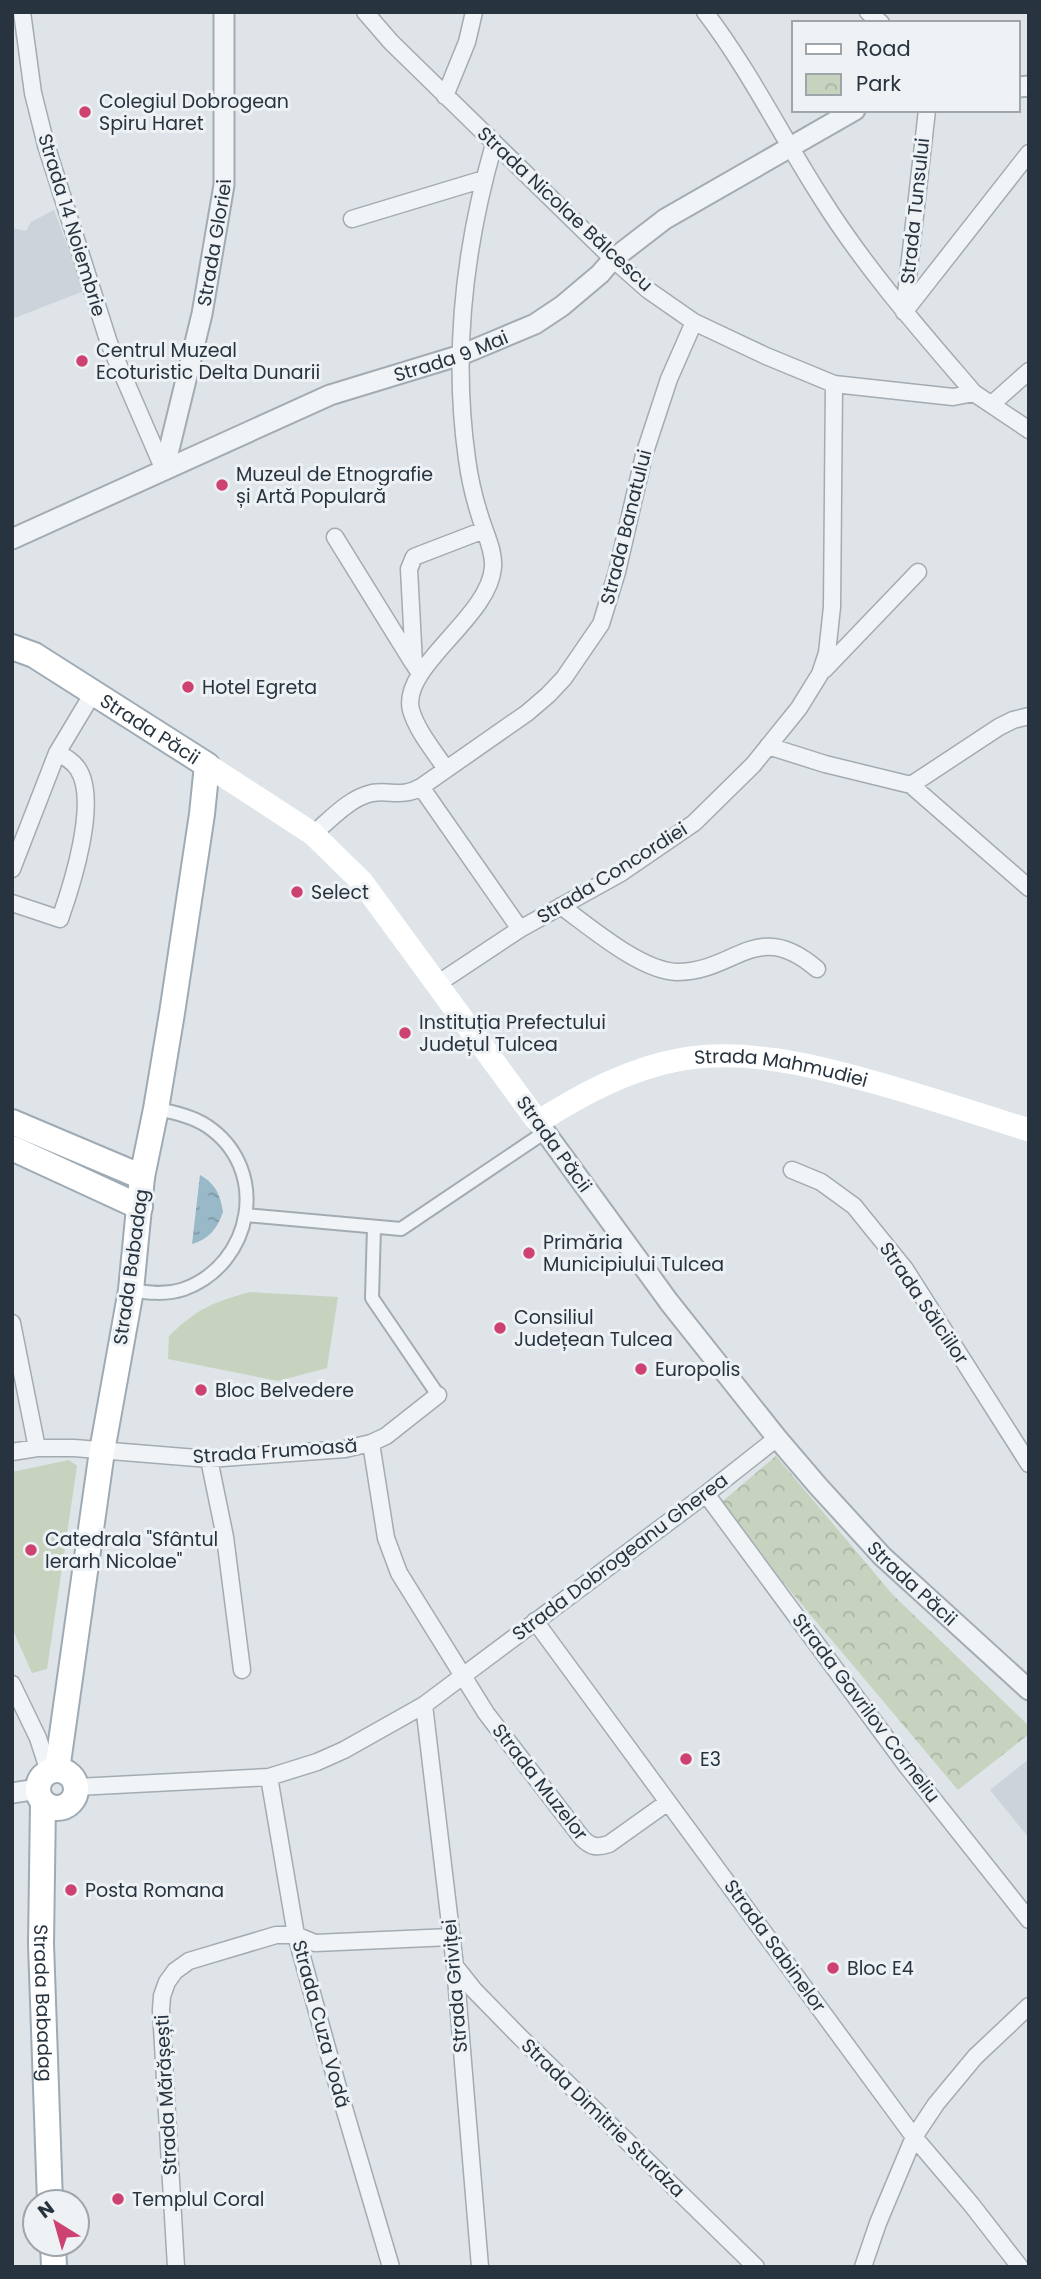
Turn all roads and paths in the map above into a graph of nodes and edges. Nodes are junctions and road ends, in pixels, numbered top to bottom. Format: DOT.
graph roads {
  1 [pos="22,12"];
  2 [pos="224,12"];
  3 [pos="365,12"];
  4 [pos="474,12"];
  5 [pos="705,12"];
  6 [pos="445,96"];
  7 [pos="852,112"];
  8 [pos="927,112"];
  9 [pos="494,144"];
  10 [pos="791,147"];
  11 [pos="1029,153"];
  12 [pos="484,179"];
  13 [pos="352,219"];
  14 [pos="613,259"];
  15 [pos="904,313"];
  16 [pos="694,321"];
  17 [pos="461,355"];
  18 [pos="1029,371"];
  19 [pos="834,384"];
  20 [pos="974,393"];
  21 [pos="993,403"];
  22 [pos="1029,430"];
  23 [pos="164,470"];
  24 [pos="484,530"];
  25 [pos="335,537"];
  26 [pos="12,539"];
  27 [pos="918,572"];
  28 [pos="12,629"];
  29 [pos="23,651"];
  30 [pos="417,669"];
  31 [pos="820,674"];
  32 [pos="93,693"];
  33 [pos="1029,716"];
  34 [pos="768,746"];
  35 [pos="57,753"];
  36 [pos="207,765"];
  37 [pos="446,769"];
  38 [pos="911,785"];
  39 [pos="421,787"];
  40 [pos="313,834"];
  41 [pos="12,869"];
  42 [pos="1029,888"];
  43 [pos="12,903"];
  44 [pos="561,906"];
  45 [pos="520,929"];
  46 [pos="817,969"];
  47 [pos="437,984"];
  48 [pos="156,1109"];
  49 [pos="12,1122"];
  50 [pos="542,1127"];
  51 [pos="1029,1130"];
  52 [pos="12,1148"];
  53 [pos="792,1170"];
  54 [pos="142,1177"];
  55 [pos="140,1207"];
  56 [pos="246,1215"];
  57 [pos="374,1227"];
  58 [pos="131,1290"];
  59 [pos="12,1323"];
  60 [pos="438,1395"];
  61 [pos="777,1438"];
  62 [pos="371,1443"];
  63 [pos="37,1448"];
  64 [pos="102,1451"];
  65 [pos="12,1452"];
  66 [pos="1026,1452"];
  67 [pos="209,1459"];
  68 [pos="706,1494"];
  69 [pos="535,1621"];
  70 [pos="242,1670"];
  71 [pos="462,1676"];
  72 [pos="12,1684"];
  73 [pos="1027,1684"];
  74 [pos="424,1705"];
  75 [pos="269,1777"];
  76 [pos="77,1787"];
  77 [pos="50,1788"];
  78 [pos="12,1793"];
  79 [pos="668,1802"];
  80 [pos="1029,1920"];
  81 [pos="296,1935"];
  82 [pos="452,1937"];
  83 [pos="455,1966"];
  84 [pos="1029,2006"];
  85 [pos="914,2137"];
  86 [pos="49,2188"];
  87 [pos="65,2188"];
  88 [pos="176,2267"];
  89 [pos="391,2267"];
  90 [pos="480,2267"];
  91 [pos="756,2267"];
  92 [pos="863,2267"];
  93 [pos="1020,2267"];
  1 -- 23 [label="street, Strada 14 Noiembrie"];
  2 -- 23 [label="street, Strada Gloriei"];
  3 -- 6 [label="street, Strada Nicolae Bălcescu"];
  4 -- 6 [label="street"];
  5 -- 10 [label="street"];
  6 -- 9 [label="street, Strada Nicolae Bălcescu"];
  7 -- 10 [label="street, Strada 9 Mai"];
  8 -- 15 [label="street, Strada Tunsului"];
  9 -- 12 [label="street"];
  9 -- 14 [label="street, Strada Nicolae Bălcescu"];
  10 -- 14 [label="street, Strada 9 Mai"];
  10 -- 15 [label="street"];
  11 -- 15 [label="street"];
  12 -- 13 [label="street"];
  12 -- 17 [label="street"];
  14 -- 16 [label="street, Strada Nicolae Bălcescu"];
  14 -- 17 [label="street, Strada 9 Mai"];
  15 -- 20 [label="street"];
  16 -- 19 [label="street, Strada Nicolae Bălcescu"];
  16 -- 37 [label="street, Strada Banatului"];
  17 -- 23 [label="street, Strada 9 Mai"];
  17 -- 24 [label="street"];
  18 -- 21 [label="street"];
  19 -- 20 [label="street, Strada Nicolae Bălcescu"];
  19 -- 31 [label="street, Strada Concordiei"];
  20 -- 21 [label="street"];
  21 -- 22 [label="street"];
  23 -- 26 [label="street, Strada 9 Mai"];
  24 -- 30 [label="street"];
  24 -- 30 [label="street"];
  25 -- 30 [label="street"];
  27 -- 31 [label="street, Strada Concordiei"];
  28 -- 29 [label="main road, Strada Păcii"];
  29 -- 32 [label="main road, Strada Păcii"];
  30 -- 37 [label="street"];
  31 -- 34 [label="street, Strada Concordiei"];
  32 -- 35 [label="street"];
  32 -- 36 [label="main road, Strada Păcii"];
  33 -- 38 [label="street"];
  34 -- 38 [label="street"];
  34 -- 44 [label="street, Strada Concordiei"];
  35 -- 41 [label="street"];
  35 -- 43 [label="street"];
  36 -- 40 [label="main road, Strada Păcii"];
  36 -- 48 [label="main road, Strada Babadag"];
  37 -- 39 [label="street, Strada Banatului"];
  38 -- 42 [label="street"];
  39 -- 40 [label="street, Strada Banatului"];
  39 -- 45 [label="street"];
  40 -- 47 [label="main road, Strada Păcii"];
  44 -- 45 [label="street, Strada Concordiei"];
  44 -- 46 [label="street"];
  45 -- 47 [label="street, Strada Concordiei"];
  47 -- 50 [label="main road, Strada Păcii"];
  48 -- 54 [label="main road, Strada Babadag"];
  48 -- 56 [label="street"];
  49 -- 54 [label="main road"];
  50 -- 51 [label="main road, Strada Mahmudiei"];
  50 -- 57 [label="street"];
  50 -- 61 [label="street, Strada Păcii"];
  52 -- 55 [label="main road"];
  53 -- 66 [label="street, Strada Sălciilor"];
  54 -- 55 [label="main road, Strada Babadag"];
  55 -- 58 [label="main road, Strada Babadag"];
  56 -- 57 [label="street"];
  56 -- 58 [label="street"];
  57 -- 60 [label="street"];
  58 -- 64 [label="main road, Strada Babadag"];
  59 -- 63 [label="street"];
  60 -- 62 [label="street, Strada Frumoasă"];
  61 -- 68 [label="street, Strada Dobrogeanu Gherea"];
  61 -- 73 [label="street, Strada Păcii"];
  62 -- 67 [label="street, Strada Frumoasă"];
  62 -- 71 [label="street"];
  63 -- 64 [label="street, Strada Frumoasă"];
  63 -- 65 [label="street, Strada Frumoasă"];
  64 -- 67 [label="street, Strada Frumoasă"];
  64 -- 77 [label="main road, Strada Babadag"];
  67 -- 70 [label="street"];
  68 -- 69 [label="street, Strada Dobrogeanu Gherea"];
  68 -- 80 [label="street, Strada Gavrilov Corneliu"];
  69 -- 71 [label="street, Strada Dobrogeanu Gherea"];
  69 -- 79 [label="street, Strada Sabinelor"];
  71 -- 74 [label="street, Strada Dobrogeanu Gherea"];
  71 -- 79 [label="street, Strada Muzelor"];
  72 -- 77 [label="street"];
  74 -- 75 [label="street, Strada Dobrogeanu Gherea"];
  74 -- 82 [label="street, Strada Griviței"];
  75 -- 76 [label="street, Strada Dobrogeanu Gherea"];
  75 -- 81 [label="street, Strada Cuza Vodă"];
  76 -- 77 [label="main road"];
  77 -- 78 [label="street"];
  77 -- 86 [label="main road, Strada Babadag"];
  77 -- 87 [label="main road, Strada Babadag"];
  79 -- 85 [label="street, Strada Sabinelor"];
  81 -- 82 [label="street, Strada Mărășești"];
  81 -- 88 [label="street, Strada Mărășești"];
  81 -- 89 [label="street, Strada Cuza Vodă"];
  82 -- 83 [label="street, Strada Griviței"];
  83 -- 90 [label="street, Strada Griviței"];
  83 -- 91 [label="street, Strada Dimitrie Sturdza"];
  84 -- 85 [label="street"];
  85 -- 92 [label="street"];
  85 -- 93 [label="street, Strada Sabinelor"];
}
